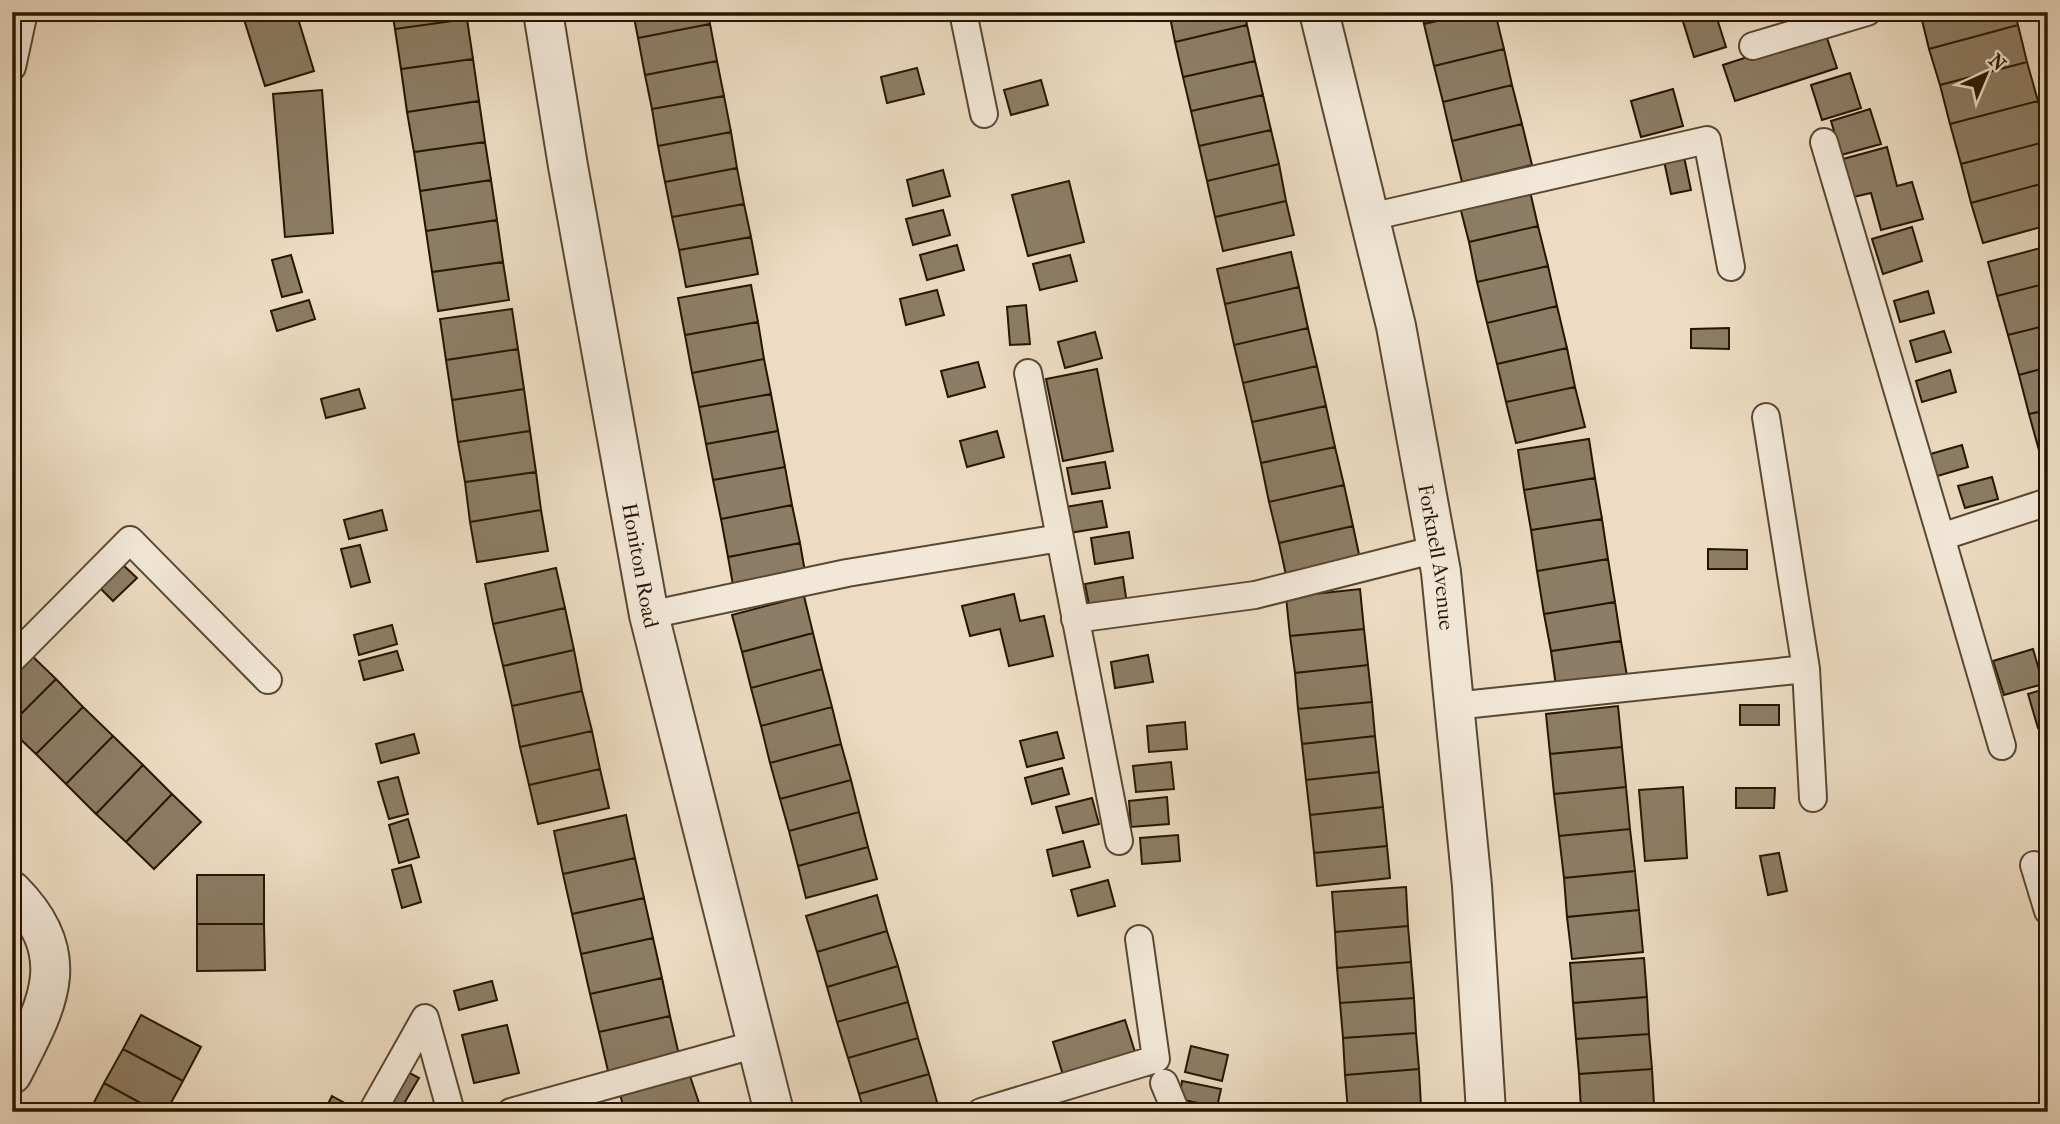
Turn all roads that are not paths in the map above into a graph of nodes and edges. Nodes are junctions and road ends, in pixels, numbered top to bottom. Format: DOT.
graph roads {
  1 [pos="24,12"];
  2 [pos="543,12"];
  3 [pos="963,12"];
  4 [pos="1320,12"];
  5 [pos="1867,12"];
  6 [pos="1753,46"];
  7 [pos="12,67"];
  8 [pos="984,114"];
  9 [pos="1824,142"];
  10 [pos="1370,217"];
  11 [pos="1731,267"];
  12 [pos="1028,373"];
  13 [pos="1766,417"];
  14 [pos="2048,502"];
  15 [pos="1941,537"];
  16 [pos="1060,538"];
  17 [pos="1437,549"];
  18 [pos="649,614"];
  19 [pos="1075,619"];
  20 [pos="12,659"];
  21 [pos="1806,669"];
  22 [pos="268,680"];
  23 [pos="1454,706"];
  24 [pos="2002,746"];
  25 [pos="1813,798"];
  26 [pos="1119,841"];
  27 [pos="2034,865"];
  28 [pos="12,891"];
  29 [pos="2048,911"];
  30 [pos="1139,939"];
  31 [pos="757,1044"];
  32 [pos="12,1074"];
  33 [pos="1164,1083"];
  34 [pos="372,1112"];
  35 [pos="451,1112"];
  36 [pos="511,1112"];
  37 [pos="774,1112"];
  38 [pos="981,1112"];
  39 [pos="1176,1112"];
  40 [pos="1486,1112"];
  1 -- 7 [label="lane"];
  2 -- 18 [label="street, Honiton Road"];
  3 -- 8 [label="lane"];
  4 -- 10 [label="street, Forknell Avenue"];
  5 -- 6 [label="lane"];
  9 -- 15 [label="lane"];
  10 -- 11 [label="lane"];
  10 -- 17 [label="street, Forknell Avenue"];
  12 -- 16 [label="lane"];
  13 -- 21 [label="lane"];
  14 -- 15 [label="lane"];
  15 -- 24 [label="lane"];
  16 -- 18 [label="lane"];
  16 -- 19 [label="lane"];
  17 -- 19 [label="lane"];
  17 -- 23 [label="street, Forknell Avenue"];
  18 -- 31 [label="street, Honiton Road"];
  19 -- 26 [label="lane"];
  20 -- 22 [label="lane"];
  21 -- 23 [label="lane"];
  21 -- 25 [label="lane"];
  23 -- 40 [label="street, Forknell Avenue"];
  27 -- 29 [label="lane"];
  28 -- 32 [label="street"];
  30 -- 38 [label="lane"];
  31 -- 36 [label="lane"];
  31 -- 37 [label="street, Honiton Road"];
  33 -- 39 [label="lane"];
  34 -- 35 [label="lane"];
}
